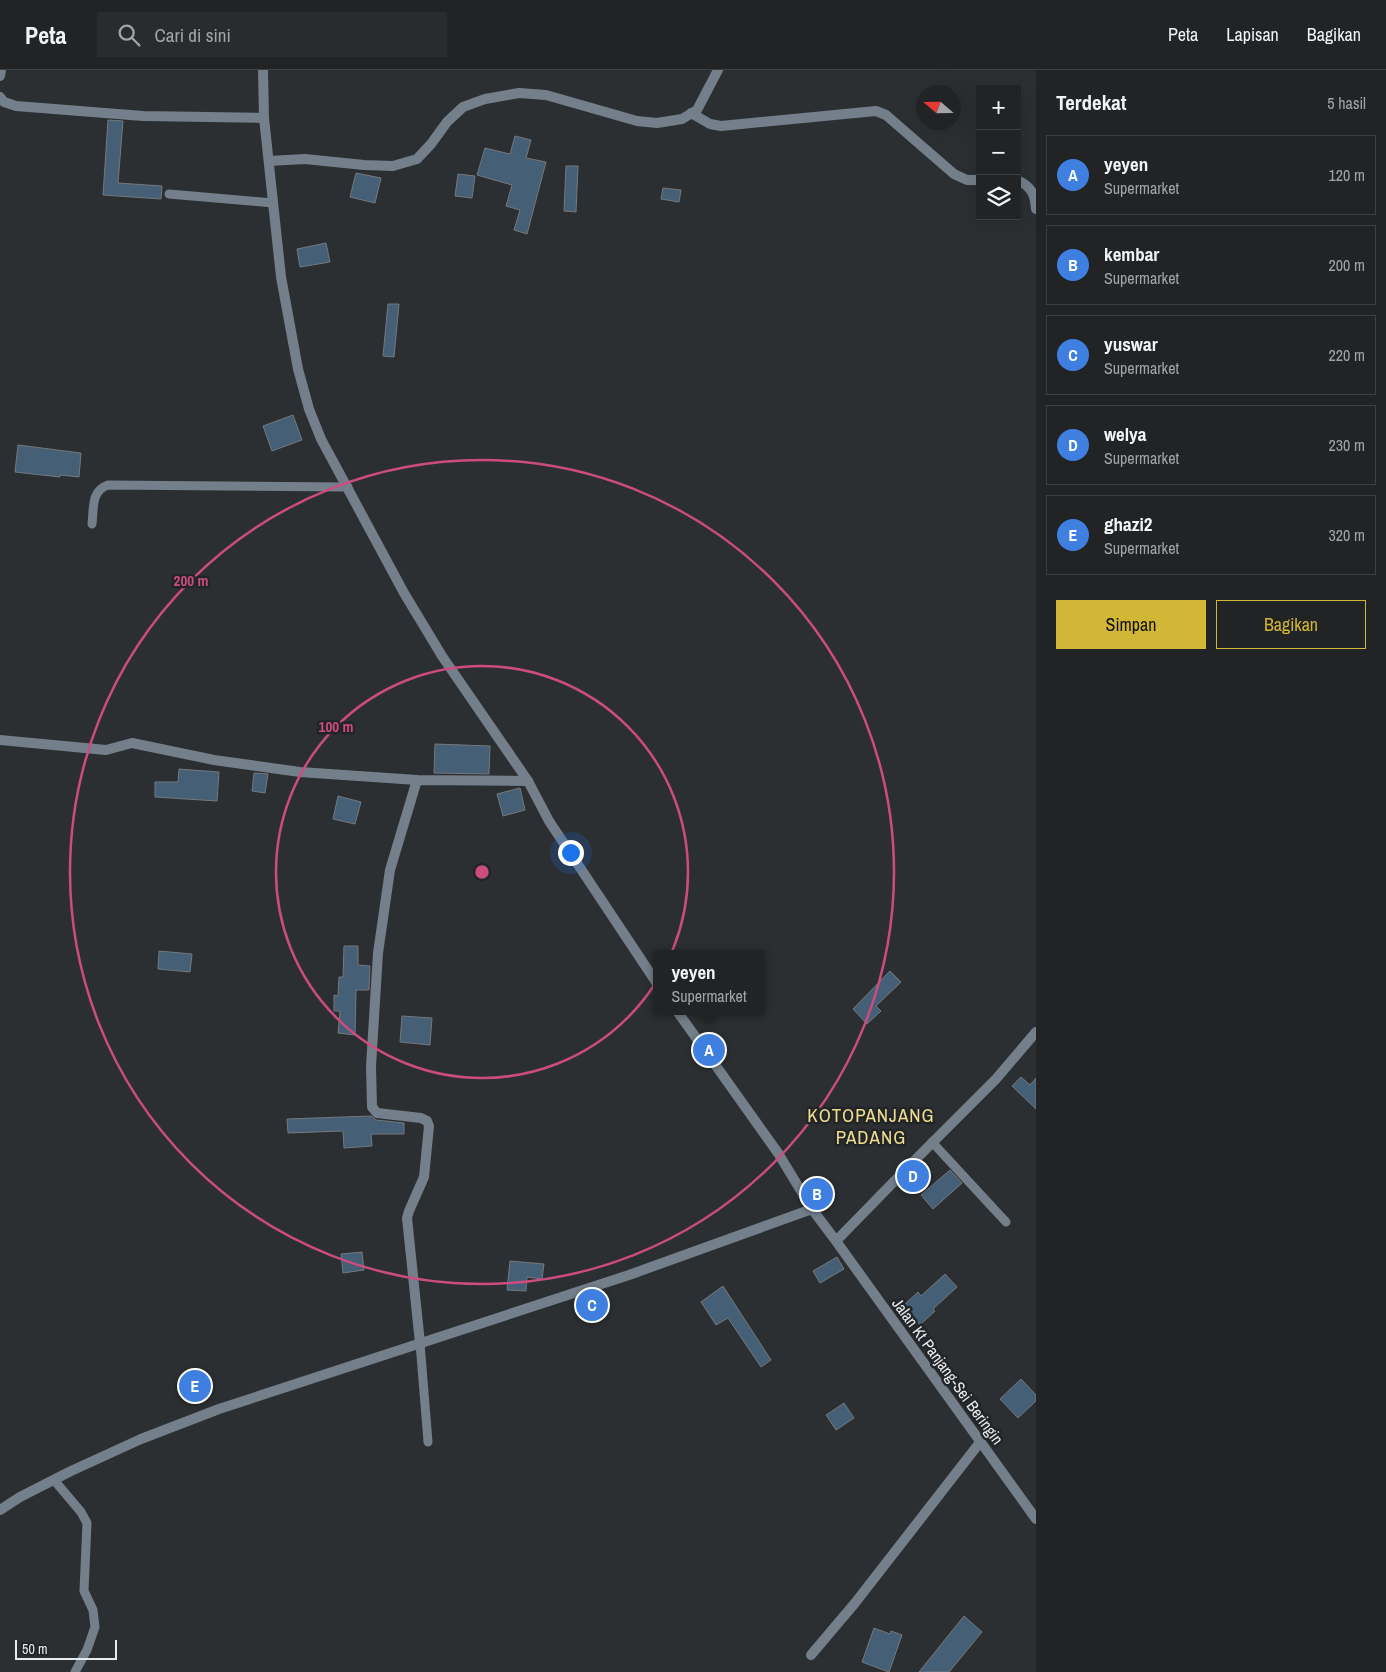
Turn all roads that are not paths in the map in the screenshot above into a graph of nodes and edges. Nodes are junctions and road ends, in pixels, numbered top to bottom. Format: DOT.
graph roads {
  1 [pos="1,70"];
  2 [pos="263,70"];
  3 [pos="718,70"];
  4 [pos="0,76"];
  5 [pos="0,96"];
  6 [pos="692,113"];
  7 [pos="264,118"];
  8 [pos="269,161"];
  9 [pos="976,180"];
  10 [pos="1021,182"];
  11 [pos="169,194"];
  12 [pos="273,203"];
  13 [pos="1036,209"];
  14 [pos="348,487"];
  15 [pos="92,524"];
  16 [pos="0,740"];
  17 [pos="417,780"];
  18 [pos="528,781"];
  19 [pos="653,978"];
  20 [pos="680,1015"];
  21 [pos="1036,1032"];
  22 [pos="932,1142"];
  23 [pos="812,1209"];
  24 [pos="1006,1222"];
  25 [pos="836,1241"];
  26 [pos="420,1343"];
  27 [pos="981,1441"];
  28 [pos="428,1442"];
  29 [pos="54,1480"];
  30 [pos="0,1510"];
  31 [pos="1036,1519"];
  32 [pos="811,1655"];
  33 [pos="75,1672"];
  1 -- 4 [label="street"];
  2 -- 7 [label="street"];
  3 -- 6 [label="street"];
  5 -- 7 [label="street"];
  6 -- 8 [label="street"];
  6 -- 9 [label="street"];
  7 -- 8 [label="street"];
  8 -- 12 [label="street"];
  10 -- 13 [label="street"];
  11 -- 12 [label="lane"];
  12 -- 14 [label="street"];
  14 -- 15 [label="lane"];
  14 -- 18 [label="street"];
  16 -- 17 [label="street"];
  17 -- 18 [label="street"];
  17 -- 26 [label="street"];
  18 -- 19 [label="street"];
  20 -- 23 [label="street, Jalan Kt Panjang-Sei Beringin"];
  21 -- 22 [label="street"];
  22 -- 24 [label="lane"];
  22 -- 25 [label="street"];
  23 -- 25 [label="street, Jalan Kt Panjang-Sei Beringin"];
  23 -- 26 [label="street"];
  25 -- 27 [label="street, Jalan Kt Panjang-Sei Beringin"];
  26 -- 28 [label="lane"];
  26 -- 29 [label="street"];
  27 -- 31 [label="street, Jalan Kt Panjang-Sei Beringin"];
  27 -- 32 [label="street"];
  29 -- 30 [label="street"];
  29 -- 33 [label="lane"];
}
